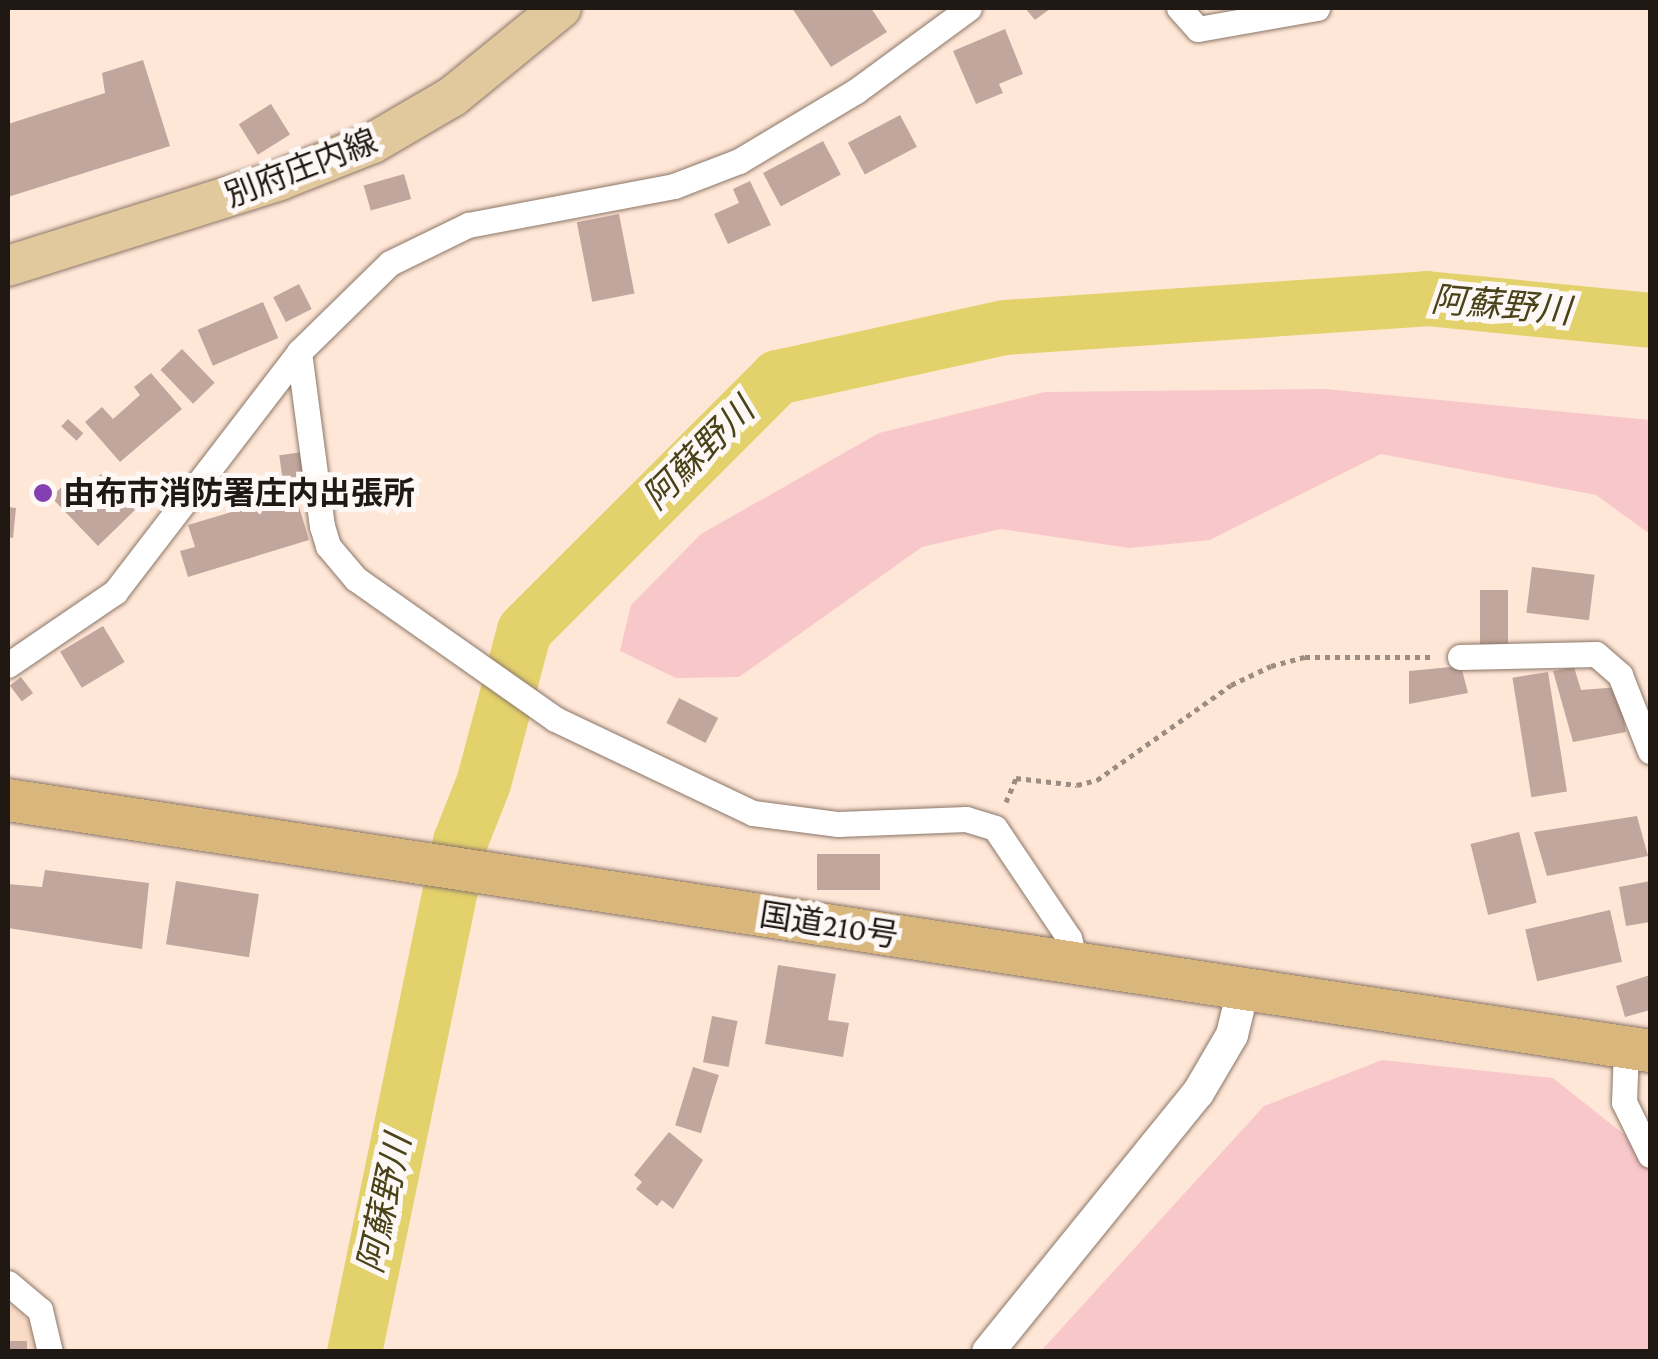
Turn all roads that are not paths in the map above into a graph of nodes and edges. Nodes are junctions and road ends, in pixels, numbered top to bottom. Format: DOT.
graph roads {
  1 [pos="561,8"];
  2 [pos="969,8"];
  3 [pos="1179,8"];
  4 [pos="1317,8"];
  5 [pos="8,266"];
  6 [pos="299,352"];
  7 [pos="1460,658"];
  8 [pos="8,665"];
  9 [pos="1650,750"];
  10 [pos="8,800"];
  11 [pos="1076,964"];
  12 [pos="1243,990"];
  13 [pos="1638,1050"];
  14 [pos="1650,1155"];
  15 [pos="8,1282"];
  16 [pos="50,1352"];
  17 [pos="988,1352"];
  1 -- 5 [label="main road, 別府庄内線"];
  2 -- 6 [label="street"];
  3 -- 4 [label="street"];
  6 -- 8 [label="street"];
  6 -- 11 [label="street"];
  7 -- 9 [label="street"];
  10 -- 11 [label="highway, 国道210号"];
  11 -- 12 [label="highway, 国道210号"];
  12 -- 13 [label="highway, 国道210号"];
  12 -- 17 [label="street"];
  13 -- 14 [label="street"];
  15 -- 16 [label="street"];
}
